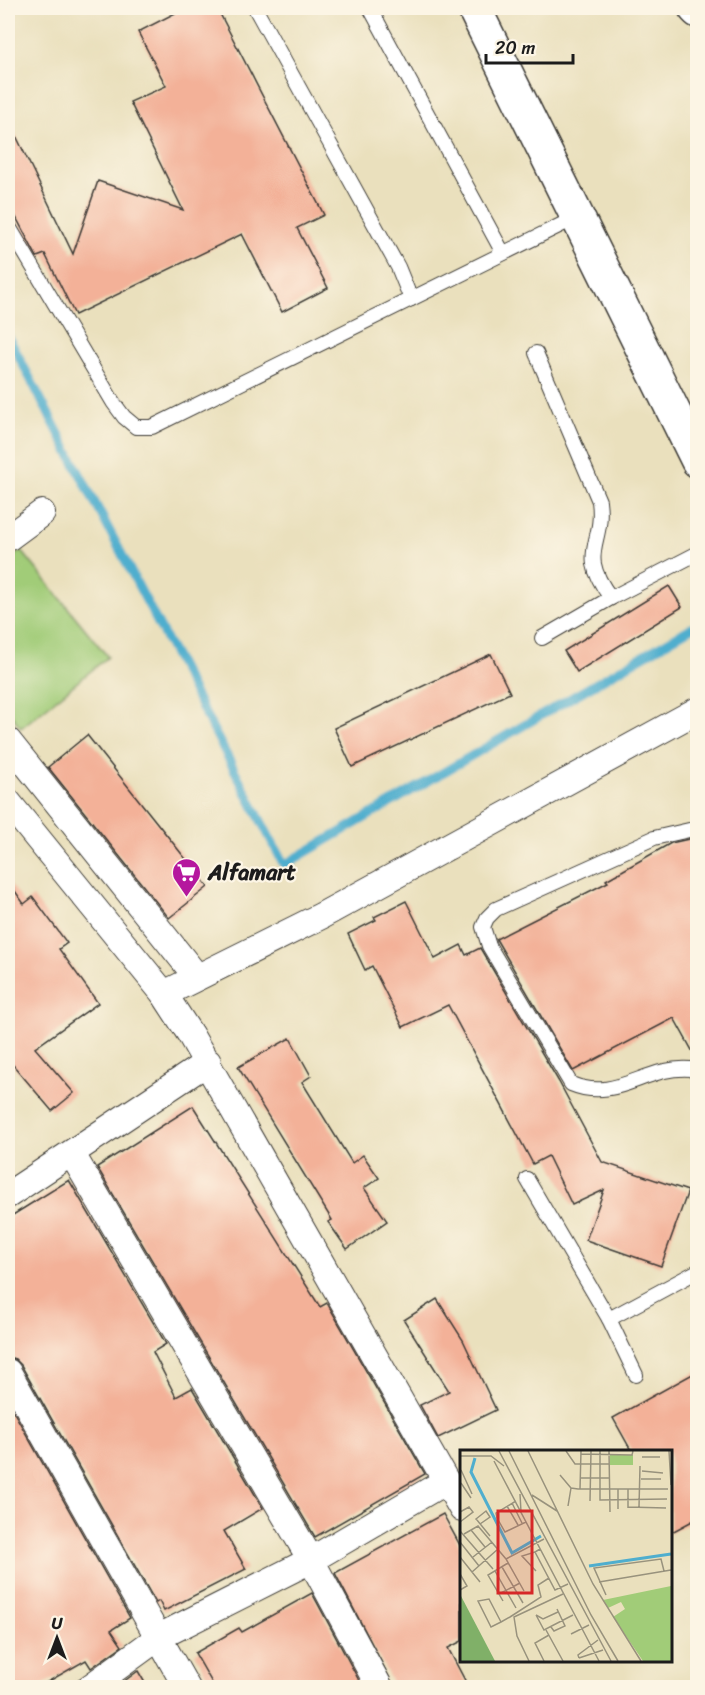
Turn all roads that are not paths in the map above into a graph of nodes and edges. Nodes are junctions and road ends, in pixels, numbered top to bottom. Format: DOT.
graph roads {
  1 [pos="255,8"];
  2 [pos="370,8"];
  3 [pos="475,9"];
  4 [pos="577,217"];
  5 [pos="8,225"];
  6 [pos="503,253"];
  7 [pos="411,298"];
  8 [pos="536,353"];
  9 [pos="698,461"];
  10 [pos="42,513"];
  11 [pos="8,538"];
  12 [pos="698,553"];
  13 [pos="611,598"];
  14 [pos="543,638"];
  15 [pos="698,710"];
  16 [pos="8,741"];
  17 [pos="8,802"];
  18 [pos="698,828"];
  19 [pos="197,977"];
  20 [pos="164,994"];
  21 [pos="208,1062"];
  22 [pos="698,1074"];
  23 [pos="72,1155"];
  24 [pos="527,1179"];
  25 [pos="8,1195"];
  26 [pos="698,1271"];
  27 [pos="609,1319"];
  28 [pos="8,1372"];
  29 [pos="636,1375"];
  30 [pos="447,1481"];
  31 [pos="460,1505"];
  32 [pos="311,1560"];
  33 [pos="159,1637"];
  34 [pos="89,1688"];
  35 [pos="187,1688"];
  36 [pos="380,1688"];
  1 -- 7 [label="lane"];
  2 -- 6 [label="lane"];
  3 -- 4 [label="street"];
  4 -- 6 [label="lane"];
  4 -- 9 [label="street"];
  5 -- 7 [label="lane"];
  6 -- 7 [label="lane"];
  8 -- 13 [label="lane"];
  10 -- 11 [label="street"];
  12 -- 13 [label="lane"];
  13 -- 14 [label="lane"];
  15 -- 19 [label="street"];
  16 -- 19 [label="street"];
  17 -- 20 [label="street"];
  18 -- 22 [label="lane"];
  19 -- 20 [label="street"];
  20 -- 21 [label="street"];
  21 -- 23 [label="street"];
  21 -- 30 [label="street"];
  23 -- 25 [label="street"];
  23 -- 32 [label="street"];
  24 -- 27 [label="lane"];
  26 -- 27 [label="lane"];
  27 -- 29 [label="lane"];
  28 -- 33 [label="street"];
  30 -- 31 [label="street"];
  30 -- 32 [label="street"];
  32 -- 33 [label="street"];
  32 -- 36 [label="street"];
  33 -- 34 [label="street"];
  33 -- 35 [label="street"];
}
